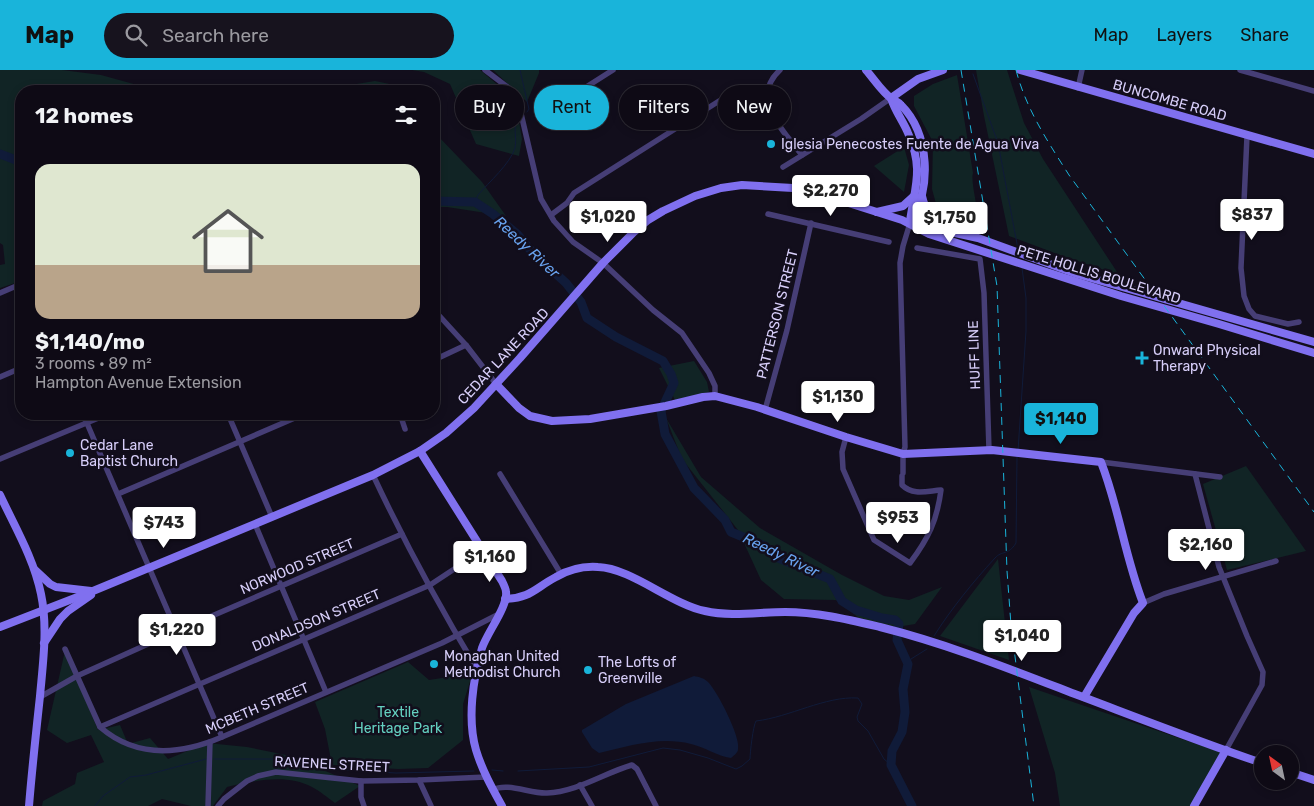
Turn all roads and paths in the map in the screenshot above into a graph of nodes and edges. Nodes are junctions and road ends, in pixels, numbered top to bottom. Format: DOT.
graph roads {
  1 [pos="485,70"];
  2 [pos="613,70"];
  3 [pos="768,70"];
  4 [pos="780,70"];
  5 [pos="866,70"];
  6 [pos="943,70"];
  7 [pos="1020,70"];
  8 [pos="1082,70"];
  9 [pos="1240,70"];
  10 [pos="773,76"];
  11 [pos="589,85"];
  12 [pos="771,85"];
  13 [pos="1078,88"];
  14 [pos="1314,91"];
  15 [pos="891,98"];
  16 [pos="718,102"];
  17 [pos="783,130"];
  18 [pos="1247,136"];
  19 [pos="1314,154"];
  20 [pos="802,155"];
  21 [pos="783,167"];
  22 [pos="918,195"];
  23 [pos="876,212"];
  24 [pos="768,214"];
  25 [pos="551,215"];
  26 [pos="811,223"];
  27 [pos="910,223"];
  28 [pos="956,234"];
  29 [pos="889,242"];
  30 [pos="917,248"];
  31 [pos="603,263"];
  32 [pos="15,287"];
  33 [pos="0,293"];
  34 [pos="440,317"];
  35 [pos="1299,322"];
  36 [pos="1312,341"];
  37 [pos="466,345"];
  38 [pos="1314,353"];
  39 [pos="440,357"];
  40 [pos="15,371"];
  41 [pos="0,377"];
  42 [pos="496,384"];
  43 [pos="715,396"];
  44 [pos="765,410"];
  45 [pos="85,420"];
  46 [pos="93,420"];
  47 [pos="231,420"];
  48 [pos="290,420"];
  49 [pos="402,420"];
  50 [pos="86,423"];
  51 [pos="405,429"];
  52 [pos="846,437"];
  53 [pos="240,441"];
  54 [pos="989,450"];
  55 [pos="420,451"];
  56 [pos="903,454"];
  57 [pos="0,459"];
  58 [pos="1101,462"];
  59 [pos="373,474"];
  60 [pos="500,474"];
  61 [pos="1195,474"];
  62 [pos="1220,477"];
  63 [pos="118,494"];
  64 [pos="0,496"];
  65 [pos="2,507"];
  66 [pos="272,516"];
  67 [pos="255,524"];
  68 [pos="402,534"];
  69 [pos="483,550"];
  70 [pos="1276,561"];
  71 [pos="150,567"];
  72 [pos="35,570"];
  73 [pos="561,574"];
  74 [pos="1222,576"];
  75 [pos="430,585"];
  76 [pos="281,586"];
  77 [pos="103,587"];
  78 [pos="93,591"];
  79 [pos="506,600"];
  80 [pos="1143,603"];
  81 [pos="42,610"];
  82 [pos="499,614"];
  83 [pos="0,626"];
  84 [pos="177,631"];
  85 [pos="457,636"];
  86 [pos="303,639"];
  87 [pos="44,643"];
  88 [pos="65,649"];
  89 [pos="478,670"];
  90 [pos="77,676"];
  91 [pos="200,684"];
  92 [pos="326,692"];
  93 [pos="40,697"];
  94 [pos="1084,697"];
  95 [pos="100,727"];
  96 [pos="222,737"];
  97 [pos="210,742"];
  98 [pos="1226,750"];
  99 [pos="1254,760"];
  100 [pos="1299,775"];
  101 [pos="486,777"];
  102 [pos="361,780"];
  103 [pos="419,780"];
  104 [pos="1314,780"];
  105 [pos="580,785"];
  106 [pos="494,790"];
  107 [pos="29,806"];
  108 [pos="208,806"];
  109 [pos="218,806"];
  110 [pos="364,806"];
  111 [pos="430,806"];
  112 [pos="502,806"];
  113 [pos="592,806"];
  114 [pos="656,806"];
  115 [pos="1194,806"];
  1 -- 25 [label="street"];
  2 -- 11 [label="street"];
  3 -- 10 [label="street"];
  4 -- 10 [label="street"];
  5 -- 15 [label="street"];
  6 -- 15 [label="street"];
  7 -- 13 [label="street, BUNCOMBE ROAD"];
  8 -- 13 [label="street"];
  9 -- 14 [label="street"];
  10 -- 12 [label="street"];
  13 -- 18 [label="street, BUNCOMBE ROAD"];
  15 -- 20 [label="street"];
  15 -- 22 [label="street"];
  16 -- 25 [label="street"];
  17 -- 20 [label="street"];
  18 -- 19 [label="street, BUNCOMBE ROAD"];
  18 -- 35 [label="street"];
  20 -- 21 [label="street"];
  22 -- 23 [label="street"];
  22 -- 27 [label="street"];
  22 -- 28 [label="street"];
  23 -- 27 [label="street, CEDAR LANE ROAD"];
  23 -- 31 [label="street, CEDAR LANE ROAD"];
  24 -- 26 [label="street"];
  25 -- 31 [label="street"];
  26 -- 29 [label="street"];
  26 -- 44 [label="street, PATTERSON STREET"];
  27 -- 28 [label="street, PETE HOLLIS BOULEVARD"];
  27 -- 38 [label="street, PETE HOLLIS BOULEVARD"];
  27 -- 56 [label="street"];
  28 -- 36 [label="street, PETE HOLLIS BOULEVARD"];
  30 -- 54 [label="street, HUFF LINE"];
  31 -- 42 [label="street, CEDAR LANE ROAD"];
  31 -- 43 [label="street"];
  32 -- 33 [label="street"];
  34 -- 37 [label="street"];
  37 -- 39 [label="street"];
  37 -- 42 [label="street"];
  40 -- 41 [label="street"];
  42 -- 43 [label="street"];
  42 -- 55 [label="street, CEDAR LANE ROAD"];
  43 -- 44 [label="street"];
  44 -- 52 [label="street"];
  45 -- 50 [label="street"];
  46 -- 50 [label="street"];
  47 -- 53 [label="street"];
  48 -- 53 [label="street"];
  49 -- 51 [label="street"];
  50 -- 57 [label="street"];
  50 -- 63 [label="street"];
  52 -- 56 [label="street"];
  52 -- 56 [label="street"];
  53 -- 63 [label="street"];
  53 -- 66 [label="street"];
  54 -- 56 [label="street"];
  54 -- 58 [label="street"];
  55 -- 59 [label="street, CEDAR LANE ROAD"];
  55 -- 69 [label="street"];
  58 -- 61 [label="street"];
  58 -- 80 [label="street"];
  59 -- 66 [label="street, CEDAR LANE ROAD"];
  59 -- 68 [label="street"];
  60 -- 73 [label="street"];
  61 -- 62 [label="street"];
  61 -- 74 [label="street"];
  63 -- 71 [label="street"];
  64 -- 65 [label="street"];
  65 -- 72 [label="street"];
  66 -- 67 [label="street, CEDAR LANE ROAD"];
  67 -- 71 [label="street, CEDAR LANE ROAD"];
  67 -- 76 [label="street"];
  68 -- 75 [label="street"];
  68 -- 76 [label="street, NORWOOD STREET"];
  69 -- 75 [label="street, DONALDSON STREET"];
  69 -- 79 [label="street"];
  70 -- 74 [label="street"];
  71 -- 77 [label="street, CEDAR LANE ROAD"];
  71 -- 84 [label="street"];
  72 -- 78 [label="street, CEDAR LANE ROAD"];
  72 -- 81 [label="street"];
  73 -- 79 [label="street"];
  73 -- 94 [label="street"];
  74 -- 80 [label="street"];
  74 -- 98 [label="street"];
  75 -- 85 [label="street"];
  75 -- 86 [label="street, DONALDSON STREET"];
  76 -- 84 [label="street, NORWOOD STREET"];
  76 -- 86 [label="street"];
  77 -- 78 [label="street, CEDAR LANE ROAD"];
  77 -- 87 [label="street, CEDAR LANE ROAD"];
  78 -- 81 [label="street, CEDAR LANE ROAD"];
  79 -- 82 [label="street"];
  80 -- 94 [label="street"];
  81 -- 83 [label="street, CEDAR LANE ROAD"];
  81 -- 87 [label="street"];
  82 -- 85 [label="street, MCBETH STREET"];
  82 -- 89 [label="street"];
  84 -- 90 [label="street, NORWOOD STREET"];
  84 -- 91 [label="street"];
  85 -- 89 [label="street"];
  85 -- 92 [label="street, MCBETH STREET"];
  86 -- 91 [label="street, DONALDSON STREET"];
  86 -- 92 [label="street"];
  87 -- 93 [label="street"];
  88 -- 90 [label="street"];
  89 -- 101 [label="street"];
  90 -- 93 [label="street, NORWOOD STREET"];
  90 -- 95 [label="street"];
  91 -- 95 [label="street, DONALDSON STREET"];
  91 -- 96 [label="street"];
  92 -- 96 [label="street, MCBETH STREET"];
  93 -- 107 [label="street"];
  94 -- 98 [label="street"];
  95 -- 97 [label="street, MCBETH STREET"];
  96 -- 97 [label="street, MCBETH STREET"];
  97 -- 108 [label="street"];
  98 -- 99 [label="street"];
  98 -- 115 [label="street"];
  100 -- 104 [label="street"];
  101 -- 103 [label="street, RAVENEL STREET"];
  101 -- 106 [label="street"];
  102 -- 103 [label="street, RAVENEL STREET"];
  102 -- 109 [label="street, RAVENEL STREET"];
  102 -- 110 [label="street"];
  103 -- 111 [label="street"];
  105 -- 106 [label="street"];
  105 -- 113 [label="street"];
  105 -- 114 [label="street"];
  106 -- 112 [label="street"];
}
